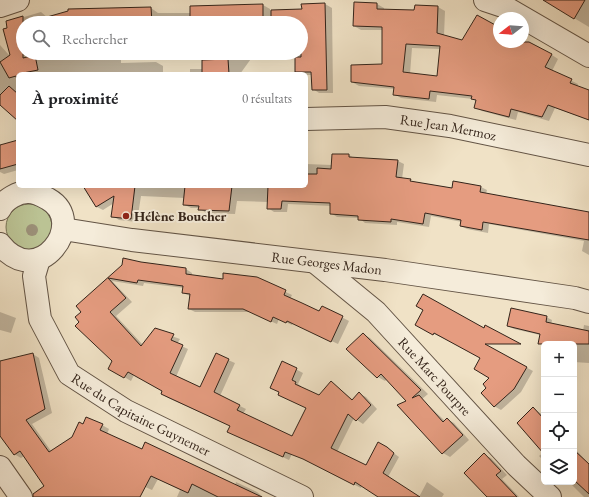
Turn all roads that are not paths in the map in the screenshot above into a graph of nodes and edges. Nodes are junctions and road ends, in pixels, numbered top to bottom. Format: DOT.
graph roads {
  1 [pos="18,0"];
  2 [pos="485,0"];
  3 [pos="0,6"];
  4 [pos="589,56"];
  5 [pos="308,119"];
  6 [pos="589,155"];
  7 [pos="41,190"];
  8 [pos="0,207"];
  9 [pos="63,229"];
  10 [pos="5,256"];
  11 [pos="39,259"];
  12 [pos="315,262"];
  13 [pos="589,302"];
  14 [pos="0,467"];
  15 [pos="21,497"];
  16 [pos="302,497"];
  17 [pos="550,497"];
  1 -- 3 [label="street"];
  2 -- 4 [label="street"];
  5 -- 6 [label="street, Rue Jean Mermoz"];
  7 -- 8 [label="street"];
  7 -- 9 [label="street"];
  9 -- 11 [label="street"];
  9 -- 12 [label="street, Rue Georges Madon"];
  10 -- 11 [label="street"];
  11 -- 16 [label="street, Rue du Capitaine Guynemer"];
  12 -- 13 [label="street, Rue Georges Madon"];
  12 -- 17 [label="street, Rue Marc Pourpre"];
  14 -- 15 [label="street"];
}
